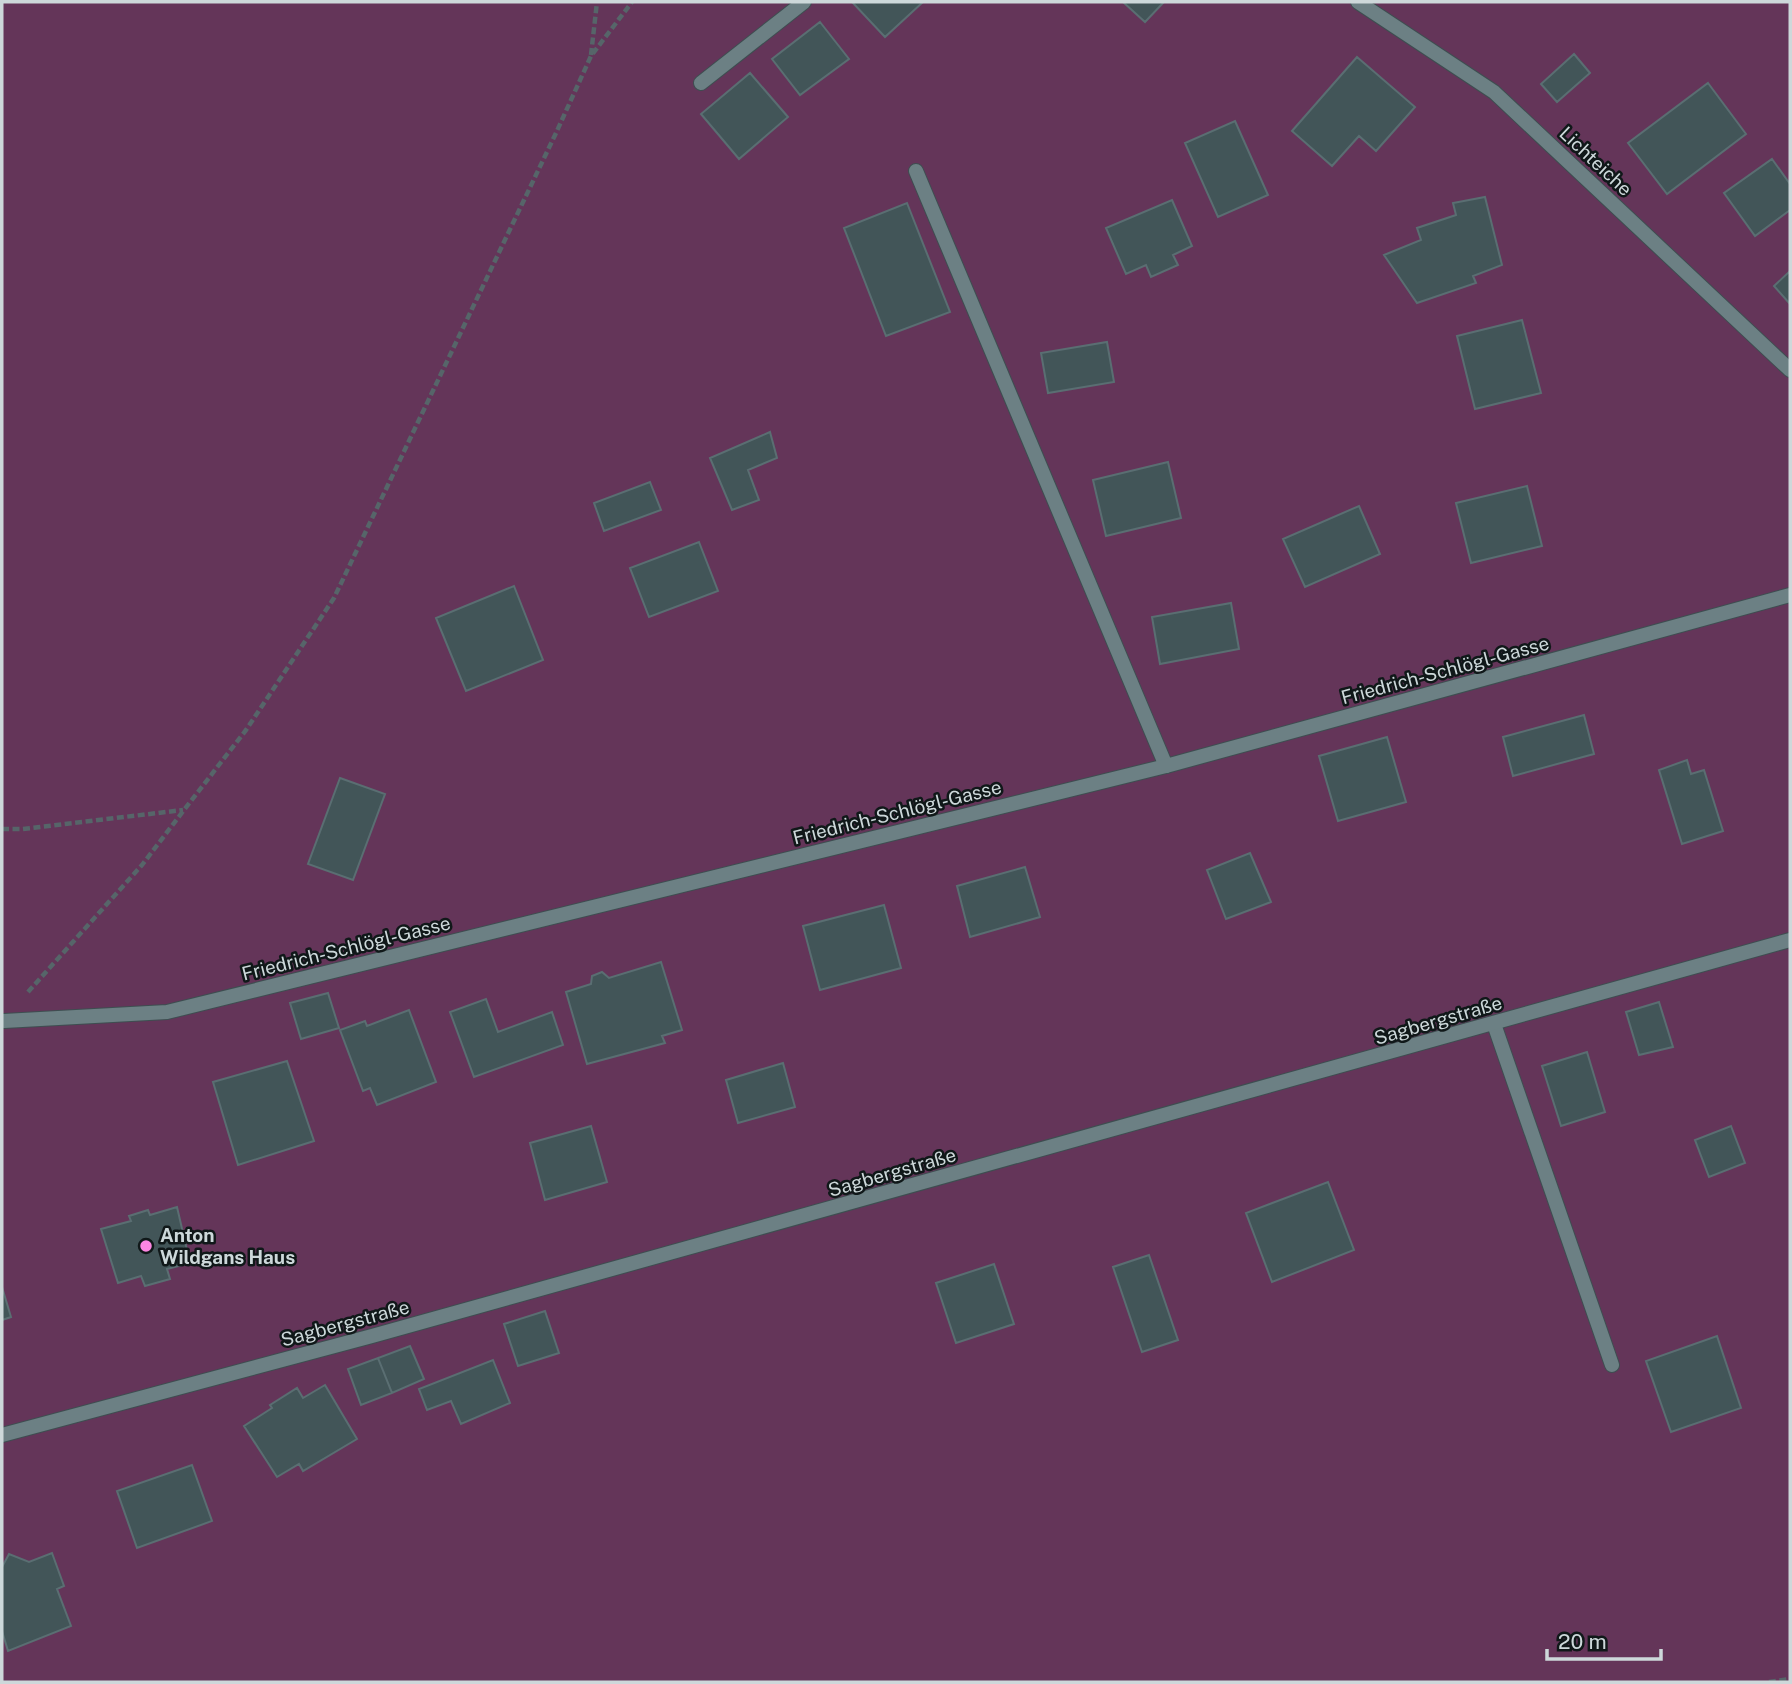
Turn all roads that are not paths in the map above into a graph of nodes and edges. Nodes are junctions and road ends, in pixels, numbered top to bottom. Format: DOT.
graph roads {
  1 [pos="804,2"];
  2 [pos="1358,2"];
  3 [pos="701,83"];
  4 [pos="916,171"];
  5 [pos="1790,370"];
  6 [pos="1790,595"];
  7 [pos="1166,766"];
  8 [pos="1790,940"];
  9 [pos="4,1021"];
  10 [pos="1494,1024"];
  11 [pos="1612,1365"];
  12 [pos="2,1434"];
  1 -- 3 [label="street"];
  2 -- 5 [label="street, Lichteiche"];
  4 -- 7 [label="street"];
  6 -- 7 [label="street, Friedrich-Schlögl-Gasse"];
  7 -- 9 [label="street, Friedrich-Schlögl-Gasse"];
  8 -- 10 [label="street, Sagbergstraße"];
  10 -- 11 [label="street"];
  10 -- 12 [label="street, Sagbergstraße"];
}
